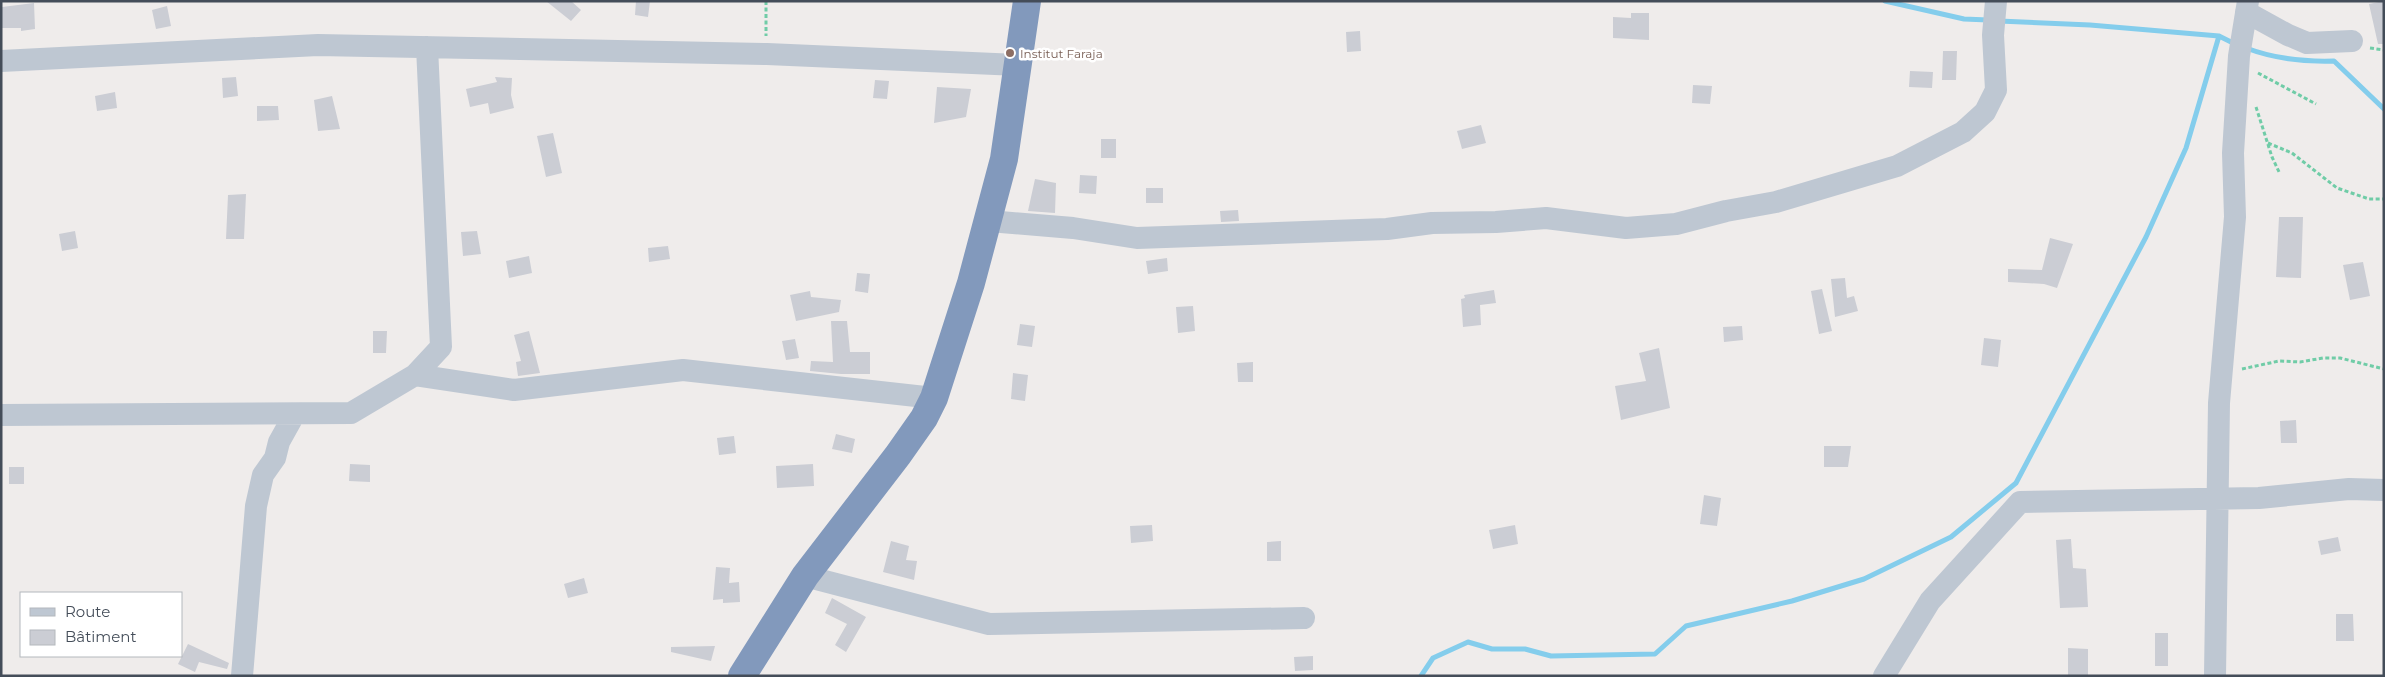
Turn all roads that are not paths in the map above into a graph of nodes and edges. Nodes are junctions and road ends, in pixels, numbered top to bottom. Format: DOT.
graph roads {
  1 [pos="1027,1"];
  2 [pos="1996,1"];
  3 [pos="2247,7"];
  4 [pos="2352,41"];
  5 [pos="427,47"];
  6 [pos="1,61"];
  7 [pos="1018,65"];
  8 [pos="989,221"];
  9 [pos="415,375"];
  10 [pos="934,398"];
  11 [pos="1,415"];
  12 [pos="294,415"];
  13 [pos="2384,490"];
  14 [pos="2219,497"];
  15 [pos="805,576"];
  16 [pos="1304,618"];
  17 [pos="242,676"];
  18 [pos="742,676"];
  19 [pos="1884,676"];
  20 [pos="2215,676"];
  1 -- 7 [label="highway"];
  2 -- 8 [label="street"];
  3 -- 4 [label="street"];
  3 -- 14 [label="street"];
  5 -- 6 [label="street"];
  5 -- 7 [label="street"];
  5 -- 9 [label="street"];
  7 -- 8 [label="highway"];
  8 -- 10 [label="highway"];
  9 -- 10 [label="street"];
  9 -- 12 [label="street"];
  10 -- 15 [label="highway"];
  11 -- 12 [label="street"];
  12 -- 17 [label="street"];
  13 -- 14 [label="street"];
  14 -- 19 [label="street"];
  14 -- 20 [label="street"];
  15 -- 16 [label="street"];
  15 -- 18 [label="highway"];
}
